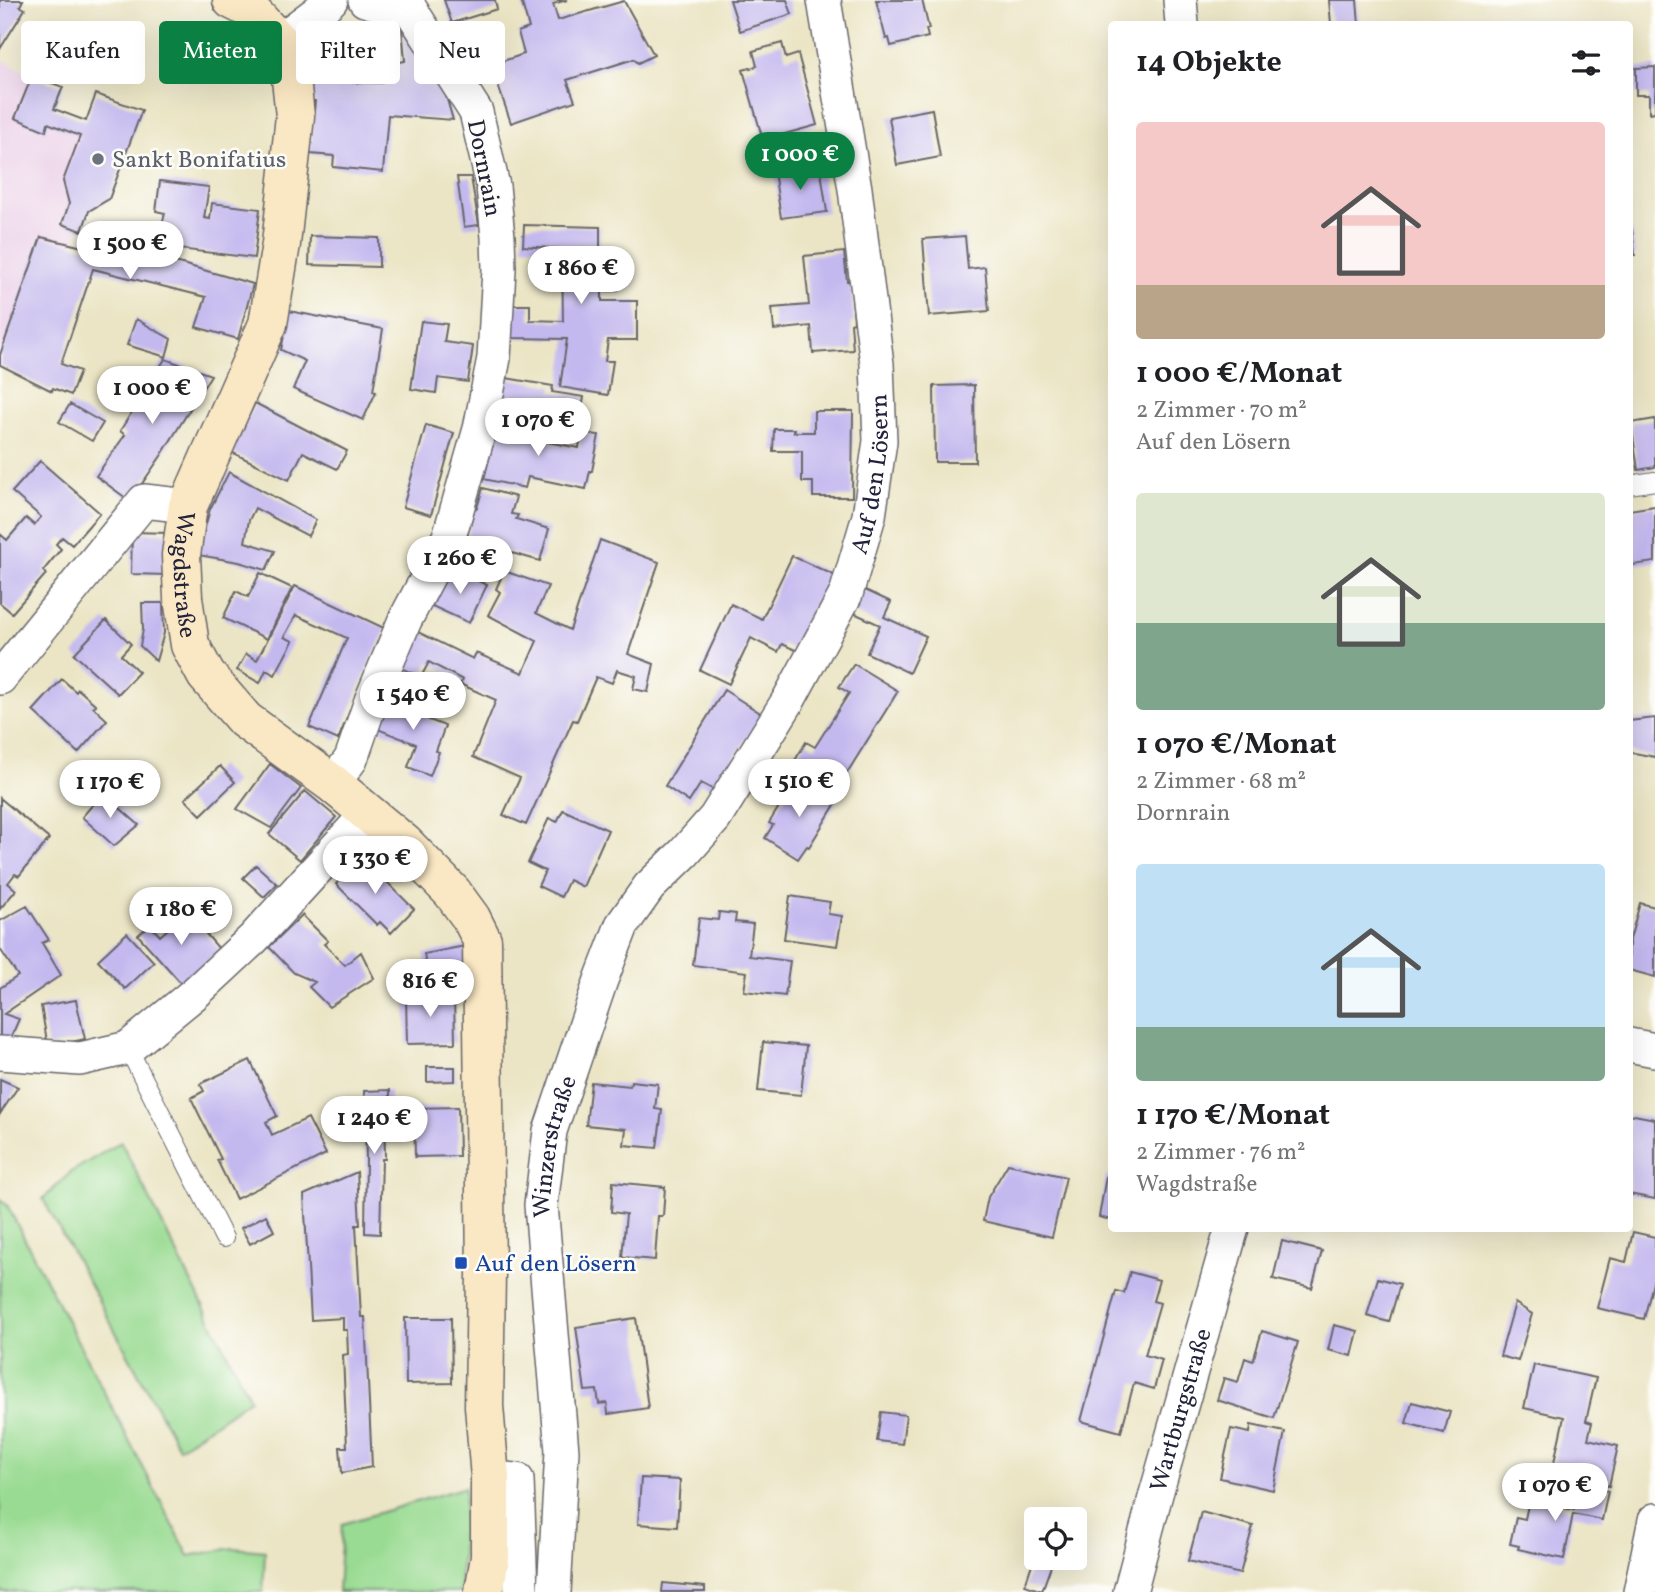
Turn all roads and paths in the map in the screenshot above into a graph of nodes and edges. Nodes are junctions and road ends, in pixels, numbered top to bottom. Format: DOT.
graph roads {
  1 [pos="232,0"];
  2 [pos="331,0"];
  3 [pos="365,0"];
  4 [pos="824,0"];
  5 [pos="1180,0"];
  6 [pos="408,4"];
  7 [pos="260,21"];
  8 [pos="1182,21"];
  9 [pos="282,39"];
  10 [pos="282,50"];
  11 [pos="1655,481"];
  12 [pos="1633,484"];
  13 [pos="188,506"];
  14 [pos="0,678"];
  15 [pos="333,784"];
  16 [pos="368,813"];
  17 [pos="649,887"];
  18 [pos="1633,1046"];
  19 [pos="128,1048"];
  20 [pos="1655,1050"];
  21 [pos="0,1053"];
  22 [pos="1231,1232"];
  23 [pos="224,1238"];
  24 [pos="490,1478"];
  25 [pos="1655,1520"];
  26 [pos="484,1592"];
  27 [pos="521,1592"];
  28 [pos="554,1592"];
  29 [pos="1130,1592"];
  30 [pos="1640,1592"];
  1 -- 7 [label="street, Wagdstraße"];
  2 -- 9 [label="street"];
  3 -- 6 [label="street"];
  4 -- 17 [label="street, Auf den Lösern"];
  5 -- 8 [label="street"];
  6 -- 15 [label="street, Dornrain"];
  10 -- 13 [label="street, Wagdstraße"];
  11 -- 12 [label="lane"];
  13 -- 14 [label="street"];
  13 -- 15 [label="street, Wagdstraße"];
  15 -- 16 [label="street, Wagdstraße"];
  16 -- 19 [label="street"];
  16 -- 24 [label="street, Wagdstraße"];
  17 -- 28 [label="street, Winzerstraße"];
  18 -- 20 [label="street"];
  19 -- 21 [label="street"];
  19 -- 23 [label="lane"];
  22 -- 29 [label="street, Wartburgstraße"];
  24 -- 26 [label="street"];
  24 -- 27 [label="street"];
  25 -- 30 [label="street"];
}
